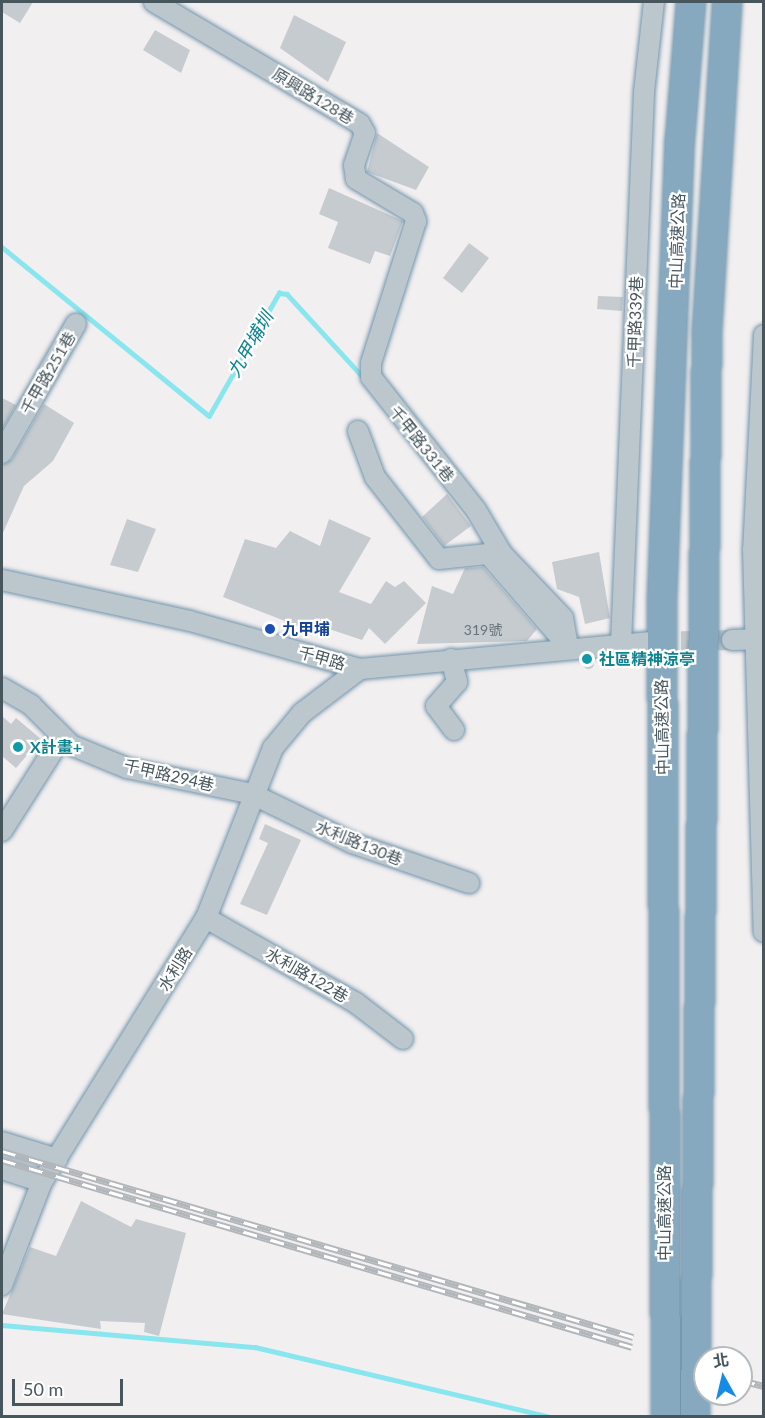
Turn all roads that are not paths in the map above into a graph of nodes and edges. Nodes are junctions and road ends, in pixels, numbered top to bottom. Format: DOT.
graph roads {
  1 [pos="154,2"];
  2 [pos="654,2"];
  3 [pos="691,2"];
  4 [pos="727,2"];
  5 [pos="415,216"];
  6 [pos="76,324"];
  7 [pos="764,335"];
  8 [pos="358,431"];
  9 [pos="2,453"];
  10 [pos="2,580"];
  11 [pos="732,639"];
  12 [pos="760,639"];
  13 [pos="649,642"];
  14 [pos="621,644"];
  15 [pos="568,646"];
  16 [pos="452,659"];
  17 [pos="360,669"];
  18 [pos="2,687"];
  19 [pos="454,730"];
  20 [pos="60,738"];
  21 [pos="252,794"];
  22 [pos="2,831"];
  23 [pos="469,884"];
  24 [pos="206,918"];
  25 [pos="764,932"];
  26 [pos="403,1039"];
  27 [pos="2,1142"];
  28 [pos="57,1159"];
  29 [pos="2,1169"];
  30 [pos="42,1182"];
  31 [pos="663,1189"];
  32 [pos="2,1285"];
  33 [pos="699,1304"];
  34 [pos="702,1346"];
  35 [pos="650,1416"];
  36 [pos="666,1416"];
  37 [pos="695,1416"];
  1 -- 5 [label="street, 原興路128巷"];
  2 -- 14 [label="street, 千甲路339巷"];
  3 -- 31 [label="highway, 中山高速公路"];
  4 -- 33 [label="highway, 中山高速公路"];
  5 -- 15 [label="street, 千甲路331巷"];
  6 -- 9 [label="street, 千甲路251巷"];
  7 -- 12 [label="street"];
  8 -- 15 [label="street"];
  10 -- 17 [label="street, 千甲路"];
  11 -- 12 [label="street"];
  12 -- 25 [label="street"];
  13 -- 14 [label="street, 千甲路"];
  14 -- 15 [label="street, 千甲路"];
  15 -- 16 [label="street, 千甲路"];
  16 -- 17 [label="street, 千甲路"];
  16 -- 19 [label="street"];
  17 -- 21 [label="street, 水利路"];
  18 -- 20 [label="street, 千甲路294巷"];
  20 -- 21 [label="street, 千甲路294巷"];
  20 -- 22 [label="street"];
  21 -- 23 [label="street, 水利路130巷"];
  21 -- 24 [label="street, 水利路"];
  24 -- 26 [label="street, 水利路122巷"];
  24 -- 28 [label="street, 水利路"];
  27 -- 28 [label="street"];
  28 -- 30 [label="street, 水利路"];
  29 -- 30 [label="street"];
  30 -- 32 [label="street, 水利路"];
  31 -- 35 [label="highway"];
  31 -- 36 [label="highway, 中山高速公路"];
  33 -- 34 [label="highway"];
  33 -- 37 [label="highway, 中山高速公路"];
}
